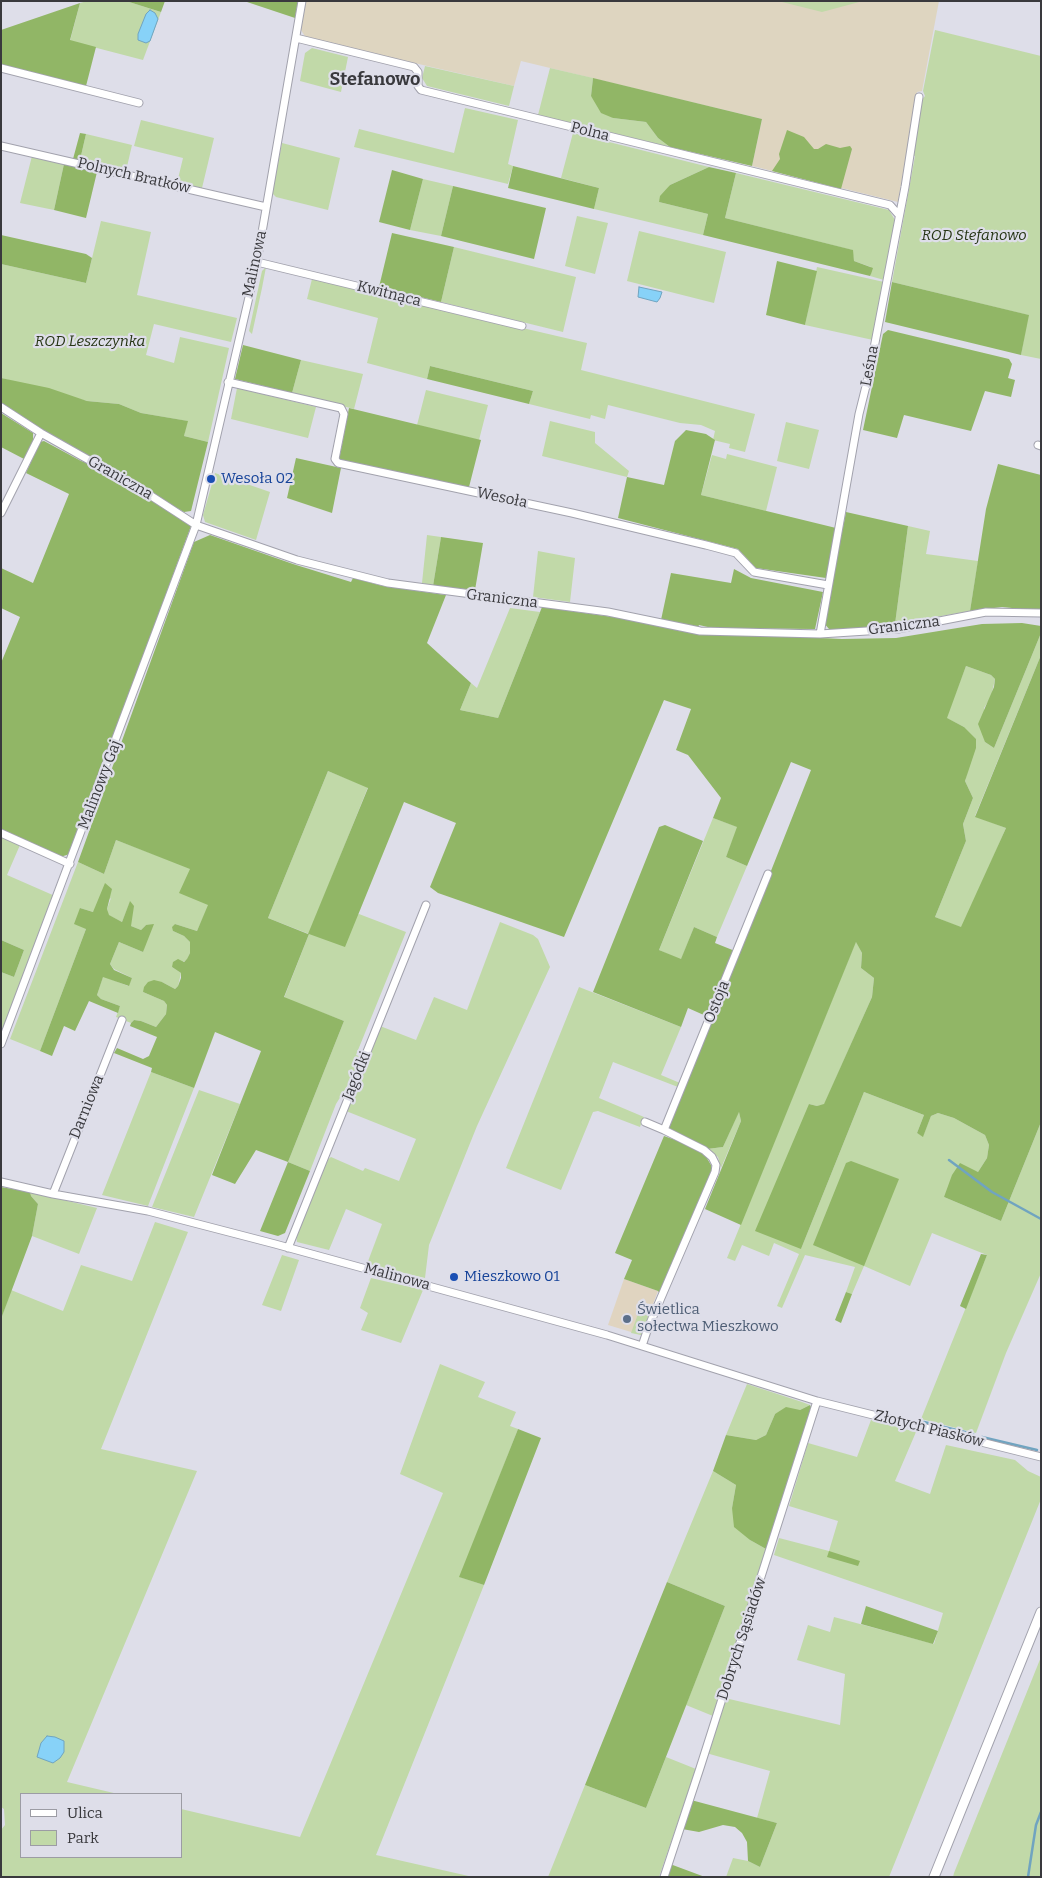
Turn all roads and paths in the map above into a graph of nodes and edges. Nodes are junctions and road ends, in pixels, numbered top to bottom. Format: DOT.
graph roads {
  1 [pos="302,1"];
  2 [pos="296,38"];
  3 [pos="1,68"];
  4 [pos="919,97"];
  5 [pos="139,103"];
  6 [pos="1,146"];
  7 [pos="266,207"];
  8 [pos="899,215"];
  9 [pos="257,262"];
  10 [pos="522,326"];
  11 [pos="228,382"];
  12 [pos="1,407"];
  13 [pos="41,433"];
  14 [pos="1,513"];
  15 [pos="196,525"];
  16 [pos="828,585"];
  17 [pos="1041,613"];
  18 [pos="820,634"];
  19 [pos="1,833"];
  20 [pos="70,864"];
  21 [pos="768,874"];
  22 [pos="426,905"];
  23 [pos="122,1020"];
  24 [pos="1,1044"];
  25 [pos="645,1122"];
  26 [pos="664,1130"];
  27 [pos="1,1182"];
  28 [pos="52,1194"];
  29 [pos="288,1248"];
  30 [pos="642,1346"];
  31 [pos="817,1401"];
  32 [pos="1041,1457"];
  33 [pos="1041,1612"];
  34 [pos="664,1877"];
  35 [pos="934,1877"];
  1 -- 2 [label="street, Malinowa"];
  2 -- 7 [label="street, Malinowa"];
  2 -- 8 [label="street, Polna"];
  3 -- 5 [label="street"];
  4 -- 8 [label="street, Leśna"];
  6 -- 7 [label="street, Polnych Bratków"];
  7 -- 9 [label="street, Malinowa"];
  8 -- 16 [label="street, Leśna"];
  9 -- 10 [label="street, Kwitnąca"];
  9 -- 11 [label="street, Malinowa"];
  11 -- 15 [label="street, Malinowa"];
  11 -- 16 [label="street, Wesoła"];
  12 -- 13 [label="street, Graniczna"];
  13 -- 14 [label="street"];
  13 -- 15 [label="street, Graniczna"];
  15 -- 18 [label="street, Graniczna"];
  15 -- 20 [label="street, Malinowy Gaj"];
  16 -- 18 [label="street, Leśna"];
  17 -- 18 [label="street, Graniczna"];
  19 -- 20 [label="street"];
  20 -- 24 [label="street, Malinowy Gaj"];
  21 -- 26 [label="street, Ostoja"];
  22 -- 29 [label="street, Jagódki"];
  23 -- 28 [label="street, Darniowa"];
  25 -- 26 [label="street"];
  26 -- 30 [label="street"];
  27 -- 28 [label="street, Malinowa"];
  28 -- 29 [label="street, Malinowa"];
  29 -- 30 [label="street, Malinowa"];
  30 -- 31 [label="street, Malinowa"];
  31 -- 32 [label="street, Złotych Piasków"];
  31 -- 34 [label="street, Dobrych Sąsiadów"];
  33 -- 35 [label="street"];
}
